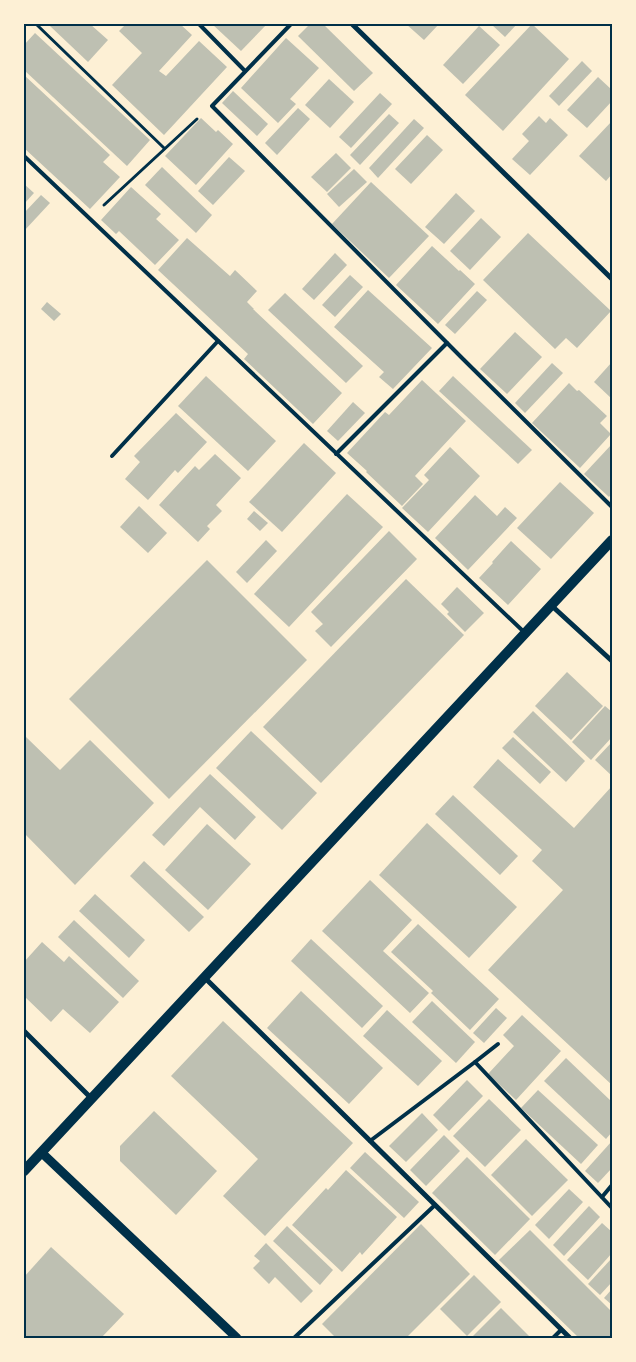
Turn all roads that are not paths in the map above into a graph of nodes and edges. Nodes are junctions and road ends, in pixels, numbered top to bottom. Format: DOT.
graph roads {
  1 [pos="199,24"];
  2 [pos="291,24"];
  3 [pos="354,25"];
  4 [pos="245,71"];
  5 [pos="24,156"];
  6 [pos="612,278"];
  7 [pos="218,341"];
  8 [pos="448,342"];
  9 [pos="336,454"];
  10 [pos="112,456"];
  11 [pos="612,507"];
  12 [pos="612,540"];
  13 [pos="552,606"];
  14 [pos="525,633"];
  15 [pos="612,661"];
  16 [pos="204,977"];
  17 [pos="24,1031"];
  18 [pos="498,1044"];
  19 [pos="475,1062"];
  20 [pos="91,1098"];
  21 [pos="370,1141"];
  22 [pos="42,1152"];
  23 [pos="24,1172"];
  24 [pos="612,1185"];
  25 [pos="602,1196"];
  26 [pos="435,1205"];
  27 [pos="612,1208"];
  28 [pos="561,1330"];
  29 [pos="237,1338"];
  30 [pos="294,1338"];
  31 [pos="553,1338"];
  32 [pos="570,1338"];
  1 -- 4 [label="lane"];
  2 -- 4 [label="lane"];
  3 -- 6 [label="street"];
  4 -- 8 [label="lane"];
  5 -- 7 [label="lane"];
  7 -- 9 [label="lane"];
  7 -- 10 [label="lane"];
  8 -- 9 [label="lane"];
  8 -- 11 [label="lane"];
  9 -- 14 [label="lane"];
  12 -- 13 [label="main road"];
  13 -- 14 [label="main road"];
  13 -- 15 [label="street"];
  14 -- 16 [label="main road"];
  16 -- 20 [label="main road"];
  16 -- 21 [label="street"];
  17 -- 20 [label="street"];
  18 -- 19 [label="lane"];
  19 -- 21 [label="lane"];
  19 -- 25 [label="lane"];
  20 -- 22 [label="main road"];
  21 -- 26 [label="street"];
  22 -- 23 [label="main road"];
  22 -- 29 [label="street"];
  24 -- 25 [label="lane"];
  25 -- 27 [label="lane"];
  26 -- 28 [label="street"];
  26 -- 30 [label="lane"];
  28 -- 31 [label="lane"];
  28 -- 32 [label="street"];
}
